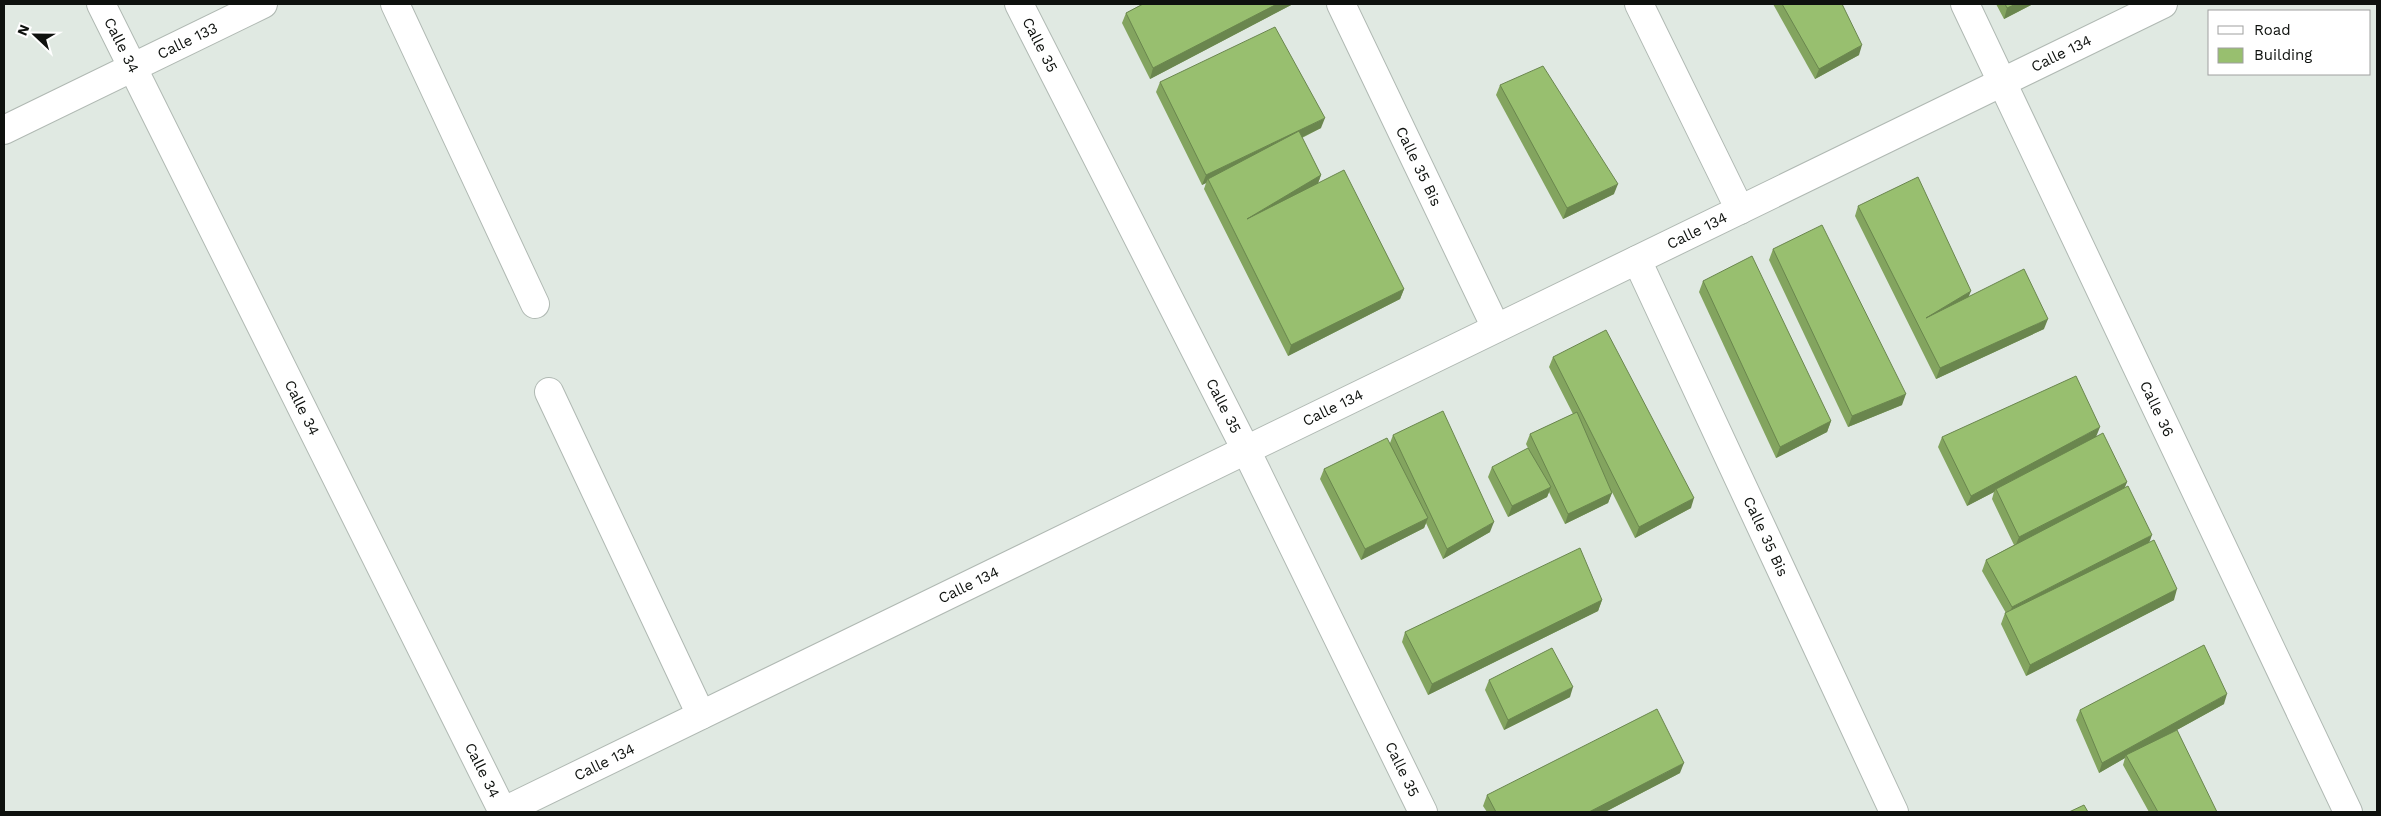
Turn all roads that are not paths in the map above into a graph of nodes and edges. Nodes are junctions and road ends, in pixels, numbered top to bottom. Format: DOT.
graph roads {
  1 [pos="101,4"];
  2 [pos="263,4"];
  3 [pos="396,4"];
  4 [pos="1019,4"];
  5 [pos="1341,4"];
  6 [pos="1639,4"];
  7 [pos="1966,4"];
  8 [pos="2163,4"];
  9 [pos="132,67"];
  10 [pos="2002,82"];
  11 [pos="4,130"];
  12 [pos="1740,210"];
  13 [pos="1637,260"];
  14 [pos="535,304"];
  15 [pos="1496,328"];
  16 [pos="549,392"];
  17 [pos="1246,450"];
  18 [pos="701,715"];
  19 [pos="502,812"];
  20 [pos="1423,812"];
  21 [pos="1894,812"];
  22 [pos="2348,812"];
  1 -- 9 [label="street, Calle 34"];
  2 -- 9 [label="street, Calle 133"];
  3 -- 14 [label="street"];
  4 -- 17 [label="street, Calle 35"];
  5 -- 15 [label="street, Calle 35 Bis"];
  6 -- 12 [label="street"];
  7 -- 10 [label="street, Calle 36"];
  8 -- 10 [label="street, Calle 134"];
  9 -- 11 [label="street, Calle 133"];
  9 -- 19 [label="street, Calle 34"];
  10 -- 12 [label="street, Calle 134"];
  10 -- 22 [label="street, Calle 36"];
  12 -- 13 [label="street, Calle 134"];
  13 -- 15 [label="street, Calle 134"];
  13 -- 21 [label="street, Calle 35 Bis"];
  15 -- 17 [label="street, Calle 134"];
  16 -- 18 [label="street"];
  17 -- 18 [label="street, Calle 134"];
  17 -- 20 [label="street, Calle 35"];
  18 -- 19 [label="street, Calle 134"];
}
